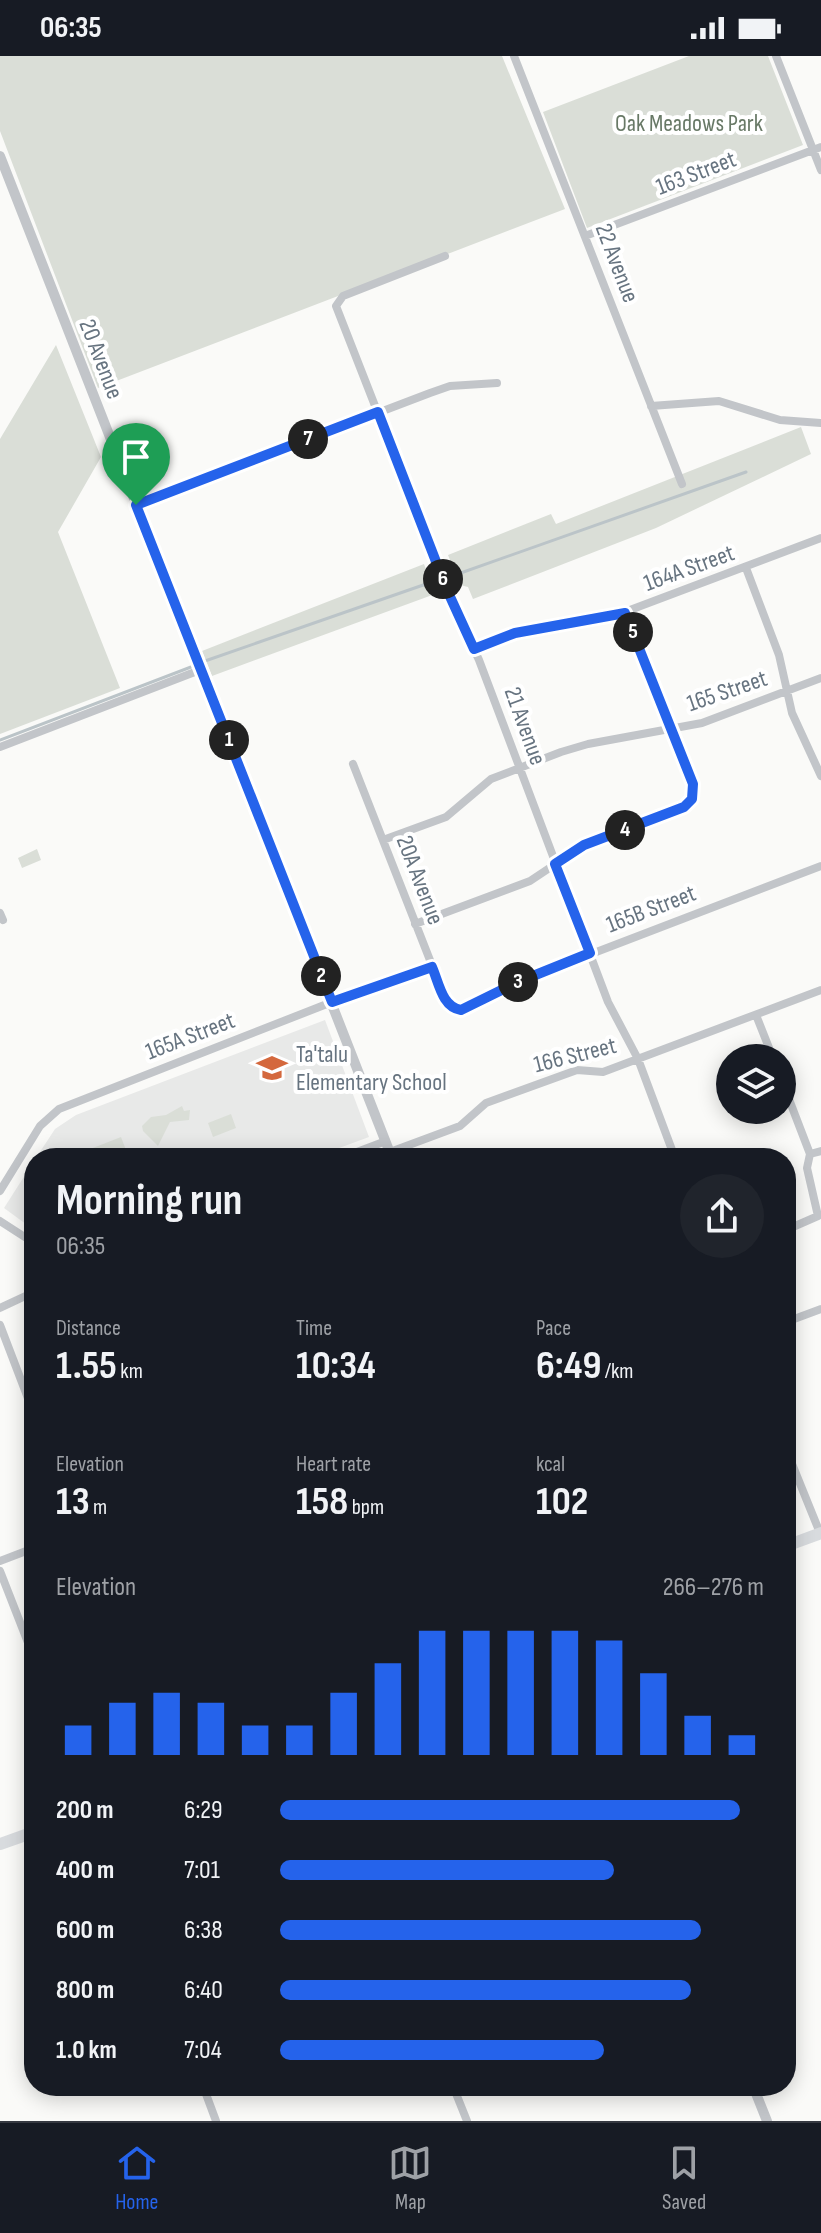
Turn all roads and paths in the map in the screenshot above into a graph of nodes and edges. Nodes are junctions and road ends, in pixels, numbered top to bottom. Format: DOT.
graph roads {
  1 [pos="514,56"];
  2 [pos="776,56"];
  3 [pos="817,148"];
  4 [pos="0,156"];
  5 [pos="821,170"];
  6 [pos="585,236"];
  7 [pos="445,256"];
  8 [pos="497,383"];
  9 [pos="651,406"];
  10 [pos="378,412"];
  11 [pos="821,423"];
  12 [pos="682,484"];
  13 [pos="136,505"];
  14 [pos="821,538"];
  15 [pos="746,568"];
  16 [pos="625,613"];
  17 [pos="474,649"];
  18 [pos="200,670"];
  19 [pos="821,678"];
  20 [pos="785,692"];
  21 [pos="671,729"];
  22 [pos="0,747"];
  23 [pos="353,764"];
  24 [pos="519,768"];
  25 [pos="821,776"];
  26 [pos="383,840"];
  27 [pos="555,864"];
  28 [pos="821,866"];
  29 [pos="415,924"];
  30 [pos="590,953"];
  31 [pos="432,967"];
  32 [pos="821,990"];
  33 [pos="332,1002"];
  34 [pos="453,1009"];
  35 [pos="756,1015"];
  36 [pos="767,1044"];
  37 [pos="638,1059"];
  38 [pos="796,1118"];
  39 [pos="26,1148"];
  40 [pos="388,1148"];
  41 [pos="398,1148"];
  42 [pos="671,1148"];
  43 [pos="821,1151"];
  44 [pos="24,1152"];
  45 [pos="810,1154"];
  46 [pos="0,1191"];
  47 [pos="0,1221"];
  48 [pos="796,1226"];
  49 [pos="24,1237"];
  50 [pos="24,1297"];
  51 [pos="0,1308"];
  52 [pos="821,1309"];
  53 [pos="796,1318"];
  54 [pos="0,1325"];
  55 [pos="24,1388"];
  56 [pos="796,1474"];
  57 [pos="820,1533"];
  58 [pos="796,1542"];
  59 [pos="24,1552"];
  60 [pos="0,1561"];
  61 [pos="0,1571"];
  62 [pos="24,1632"];
  63 [pos="24,1836"];
  64 [pos="0,1844"];
  65 [pos="207,2096"];
  66 [pos="457,2096"];
  67 [pos="757,2096"];
  68 [pos="216,2121"];
  69 [pos="467,2121"];
  70 [pos="767,2121"];
  1 -- 6 [label="street, 22 Avenue"];
  2 -- 3 [label="street"];
  3 -- 5 [label="street"];
  3 -- 6 [label="street, 163 Street"];
  4 -- 13 [label="street, 20 Avenue"];
  6 -- 9 [label="street, 22 Avenue"];
  7 -- 10 [label="street, 21 Avenue"];
  8 -- 10 [label="street"];
  9 -- 11 [label="street"];
  9 -- 12 [label="street, 22 Avenue"];
  10 -- 13 [label="street"];
  10 -- 17 [label="street, 21 Avenue"];
  13 -- 18 [label="street, 20 Avenue"];
  14 -- 15 [label="street, 164A Street"];
  15 -- 16 [label="street, 164A Street"];
  15 -- 20 [label="street"];
  16 -- 17 [label="street, 164A Street"];
  16 -- 21 [label="street"];
  17 -- 24 [label="street, 21 Avenue"];
  18 -- 22 [label="street"];
  18 -- 33 [label="street, 20 Avenue"];
  19 -- 20 [label="street, 165 Street"];
  20 -- 21 [label="street, 165 Street"];
  20 -- 25 [label="street"];
  21 -- 24 [label="street, 165 Street"];
  21 -- 27 [label="street"];
  23 -- 26 [label="street, 20A Avenue"];
  24 -- 26 [label="street, 165 Street"];
  24 -- 27 [label="street, 21 Avenue"];
  26 -- 29 [label="street, 20A Avenue"];
  27 -- 29 [label="street"];
  27 -- 30 [label="street, 21 Avenue"];
  28 -- 30 [label="street, 165B Street"];
  29 -- 31 [label="street, 20A Avenue"];
  30 -- 34 [label="street, 165B Street"];
  30 -- 37 [label="street, 21 Avenue"];
  31 -- 33 [label="street, 165A Street"];
  31 -- 34 [label="street, 20A Avenue"];
  32 -- 35 [label="street, 166 Street"];
  33 -- 39 [label="street, 165A Street"];
  33 -- 40 [label="street, 20 Avenue"];
  35 -- 36 [label="street"];
  35 -- 37 [label="street, 166 Street"];
  37 -- 41 [label="street, 166 Street"];
  37 -- 42 [label="street, 21 Avenue"];
  38 -- 45 [label="street"];
  43 -- 45 [label="street"];
  44 -- 46 [label="street, 165A Street"];
  45 -- 48 [label="street"];
  47 -- 49 [label="street"];
  50 -- 51 [label="street"];
  52 -- 53 [label="street"];
  54 -- 55 [label="street"];
  56 -- 57 [label="street"];
  57 -- 58 [label="main road"];
  59 -- 60 [label="street"];
  61 -- 62 [label="street"];
  63 -- 64 [label="main road"];
  65 -- 68 [label="street"];
  66 -- 69 [label="street"];
  67 -- 70 [label="street"];
}
